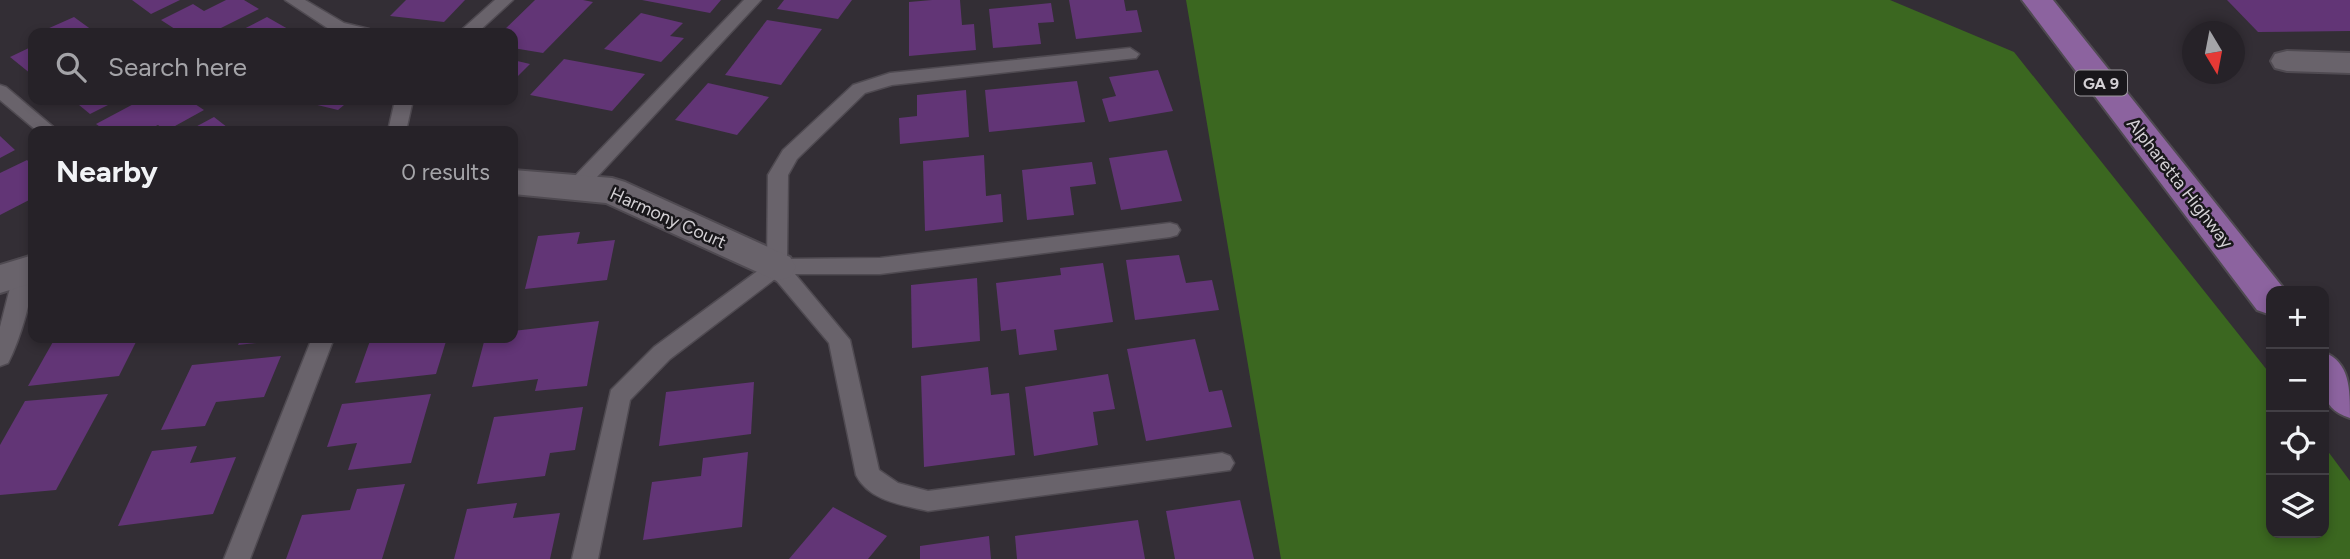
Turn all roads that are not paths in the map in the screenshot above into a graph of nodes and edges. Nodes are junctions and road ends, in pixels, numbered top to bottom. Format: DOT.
graph roads {
  1 [pos="293,0"];
  2 [pos="505,0"];
  3 [pos="753,0"];
  4 [pos="2008,0"];
  5 [pos="2037,0"];
  6 [pos="342,28"];
  7 [pos="473,28"];
  8 [pos="2073,46"];
  9 [pos="1130,54"];
  10 [pos="2287,61"];
  11 [pos="2350,62"];
  12 [pos="0,91"];
  13 [pos="403,105"];
  14 [pos="43,126"];
  15 [pos="398,126"];
  16 [pos="518,181"];
  17 [pos="577,186"];
  18 [pos="1170,230"];
  19 [pos="777,267"];
  20 [pos="19,273"];
  21 [pos="2266,294"];
  22 [pos="321,343"];
  23 [pos="0,357"];
  24 [pos="2329,374"];
  25 [pos="2350,401"];
  26 [pos="1222,463"];
  27 [pos="237,559"];
  28 [pos="585,559"];
  1 -- 6 [label="lane"];
  2 -- 7 [label="lane"];
  3 -- 17 [label="lane"];
  4 -- 8 [label="main road"];
  5 -- 8 [label="main road, Alpharetta Highway / GA 9"];
  8 -- 21 [label="main road, Alpharetta Highway / GA 9"];
  9 -- 19 [label="lane"];
  10 -- 11 [label="street"];
  12 -- 14 [label="lane"];
  13 -- 15 [label="lane"];
  16 -- 17 [label="street, Harmony Court"];
  17 -- 19 [label="street, Harmony Court"];
  18 -- 19 [label="lane"];
  19 -- 26 [label="lane"];
  19 -- 28 [label="lane"];
  20 -- 23 [label="lane"];
  22 -- 27 [label="lane"];
  24 -- 25 [label="main road"];
}
